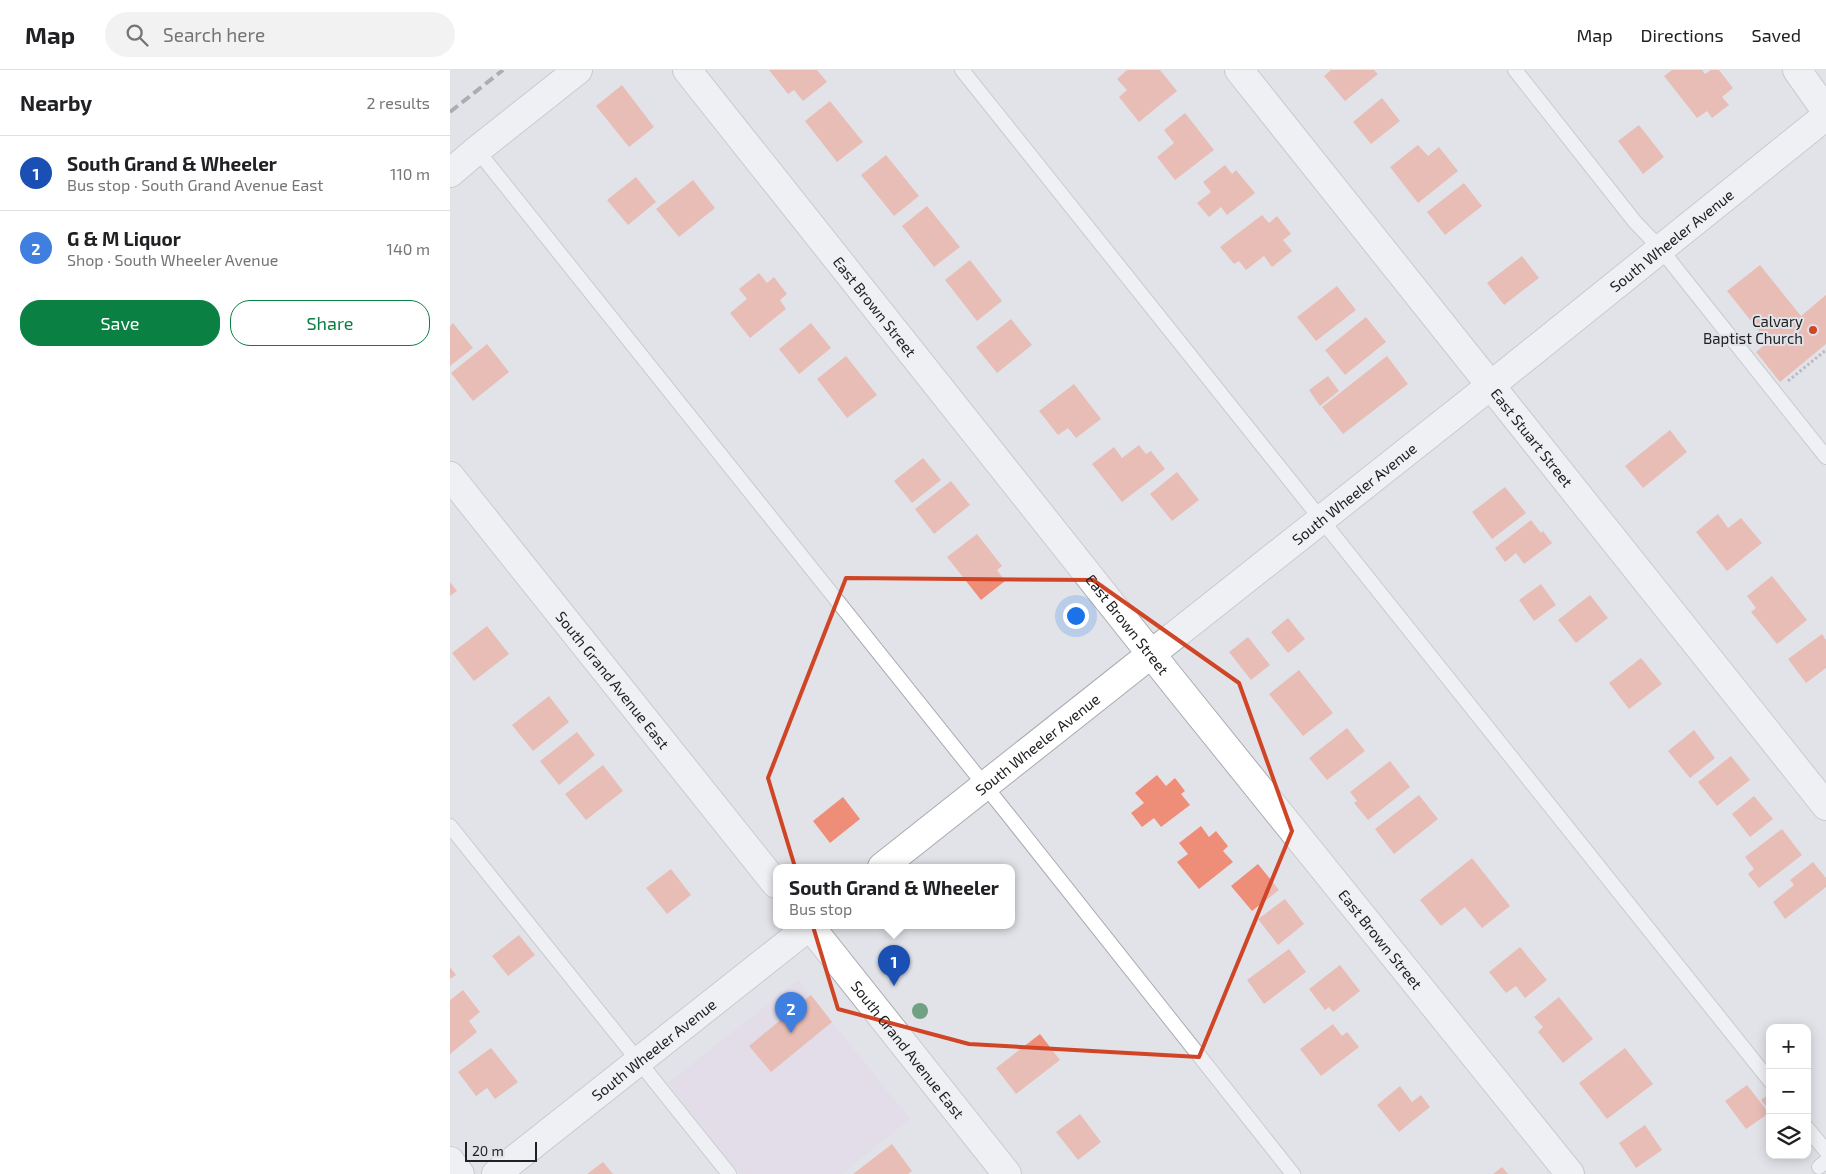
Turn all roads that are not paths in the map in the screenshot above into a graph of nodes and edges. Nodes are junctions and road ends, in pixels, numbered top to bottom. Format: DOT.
graph roads {
  1 [pos="578,70"];
  2 [pos="687,70"];
  3 [pos="962,70"];
  4 [pos="1239,70"];
  5 [pos="1515,70"];
  6 [pos="1797,70"];
  7 [pos="1826,111"];
  8 [pos="1826,116"];
  9 [pos="477,150"];
  10 [pos="450,173"];
  11 [pos="1660,248"];
  12 [pos="1490,386"];
  13 [pos="1826,456"];
  14 [pos="450,476"];
  15 [pos="1322,518"];
  16 [pos="1151,654"];
  17 [pos="985,785"];
  18 [pos="1826,806"];
  19 [pos="450,826"];
  20 [pos="886,864"];
  21 [pos="773,880"];
  22 [pos="804,929"];
  23 [pos="812,929"];
  24 [pos="639,1060"];
  25 [pos="1766,1076"];
  26 [pos="1811,1133"];
  27 [pos="1826,1151"];
  28 [pos="450,1161"];
  29 [pos="460,1174"];
  30 [pos="496,1174"];
  31 [pos="729,1174"];
  32 [pos="1007,1174"];
  33 [pos="1293,1174"];
  34 [pos="1570,1174"];
  1 -- 9 [label="street"];
  2 -- 16 [label="street, East Brown Street"];
  3 -- 15 [label="lane"];
  4 -- 12 [label="street, East Stuart Street"];
  5 -- 11 [label="lane"];
  6 -- 7 [label="street"];
  8 -- 11 [label="street, South Wheeler Avenue"];
  9 -- 10 [label="street"];
  9 -- 17 [label="lane"];
  11 -- 12 [label="street, South Wheeler Avenue"];
  11 -- 13 [label="lane"];
  12 -- 15 [label="street, South Wheeler Avenue"];
  12 -- 18 [label="street, East Stuart Street"];
  14 -- 21 [label="street, South Grand Avenue East"];
  15 -- 16 [label="street, South Wheeler Avenue"];
  15 -- 25 [label="lane"];
  16 -- 17 [label="street, South Wheeler Avenue"];
  16 -- 34 [label="street, East Brown Street"];
  17 -- 20 [label="street, South Wheeler Avenue"];
  17 -- 33 [label="lane"];
  19 -- 24 [label="lane"];
  22 -- 24 [label="street, South Wheeler Avenue"];
  23 -- 32 [label="street, South Grand Avenue East"];
  24 -- 30 [label="street, South Wheeler Avenue"];
  24 -- 31 [label="lane"];
  26 -- 27 [label="lane"];
  28 -- 29 [label="street"];
}
